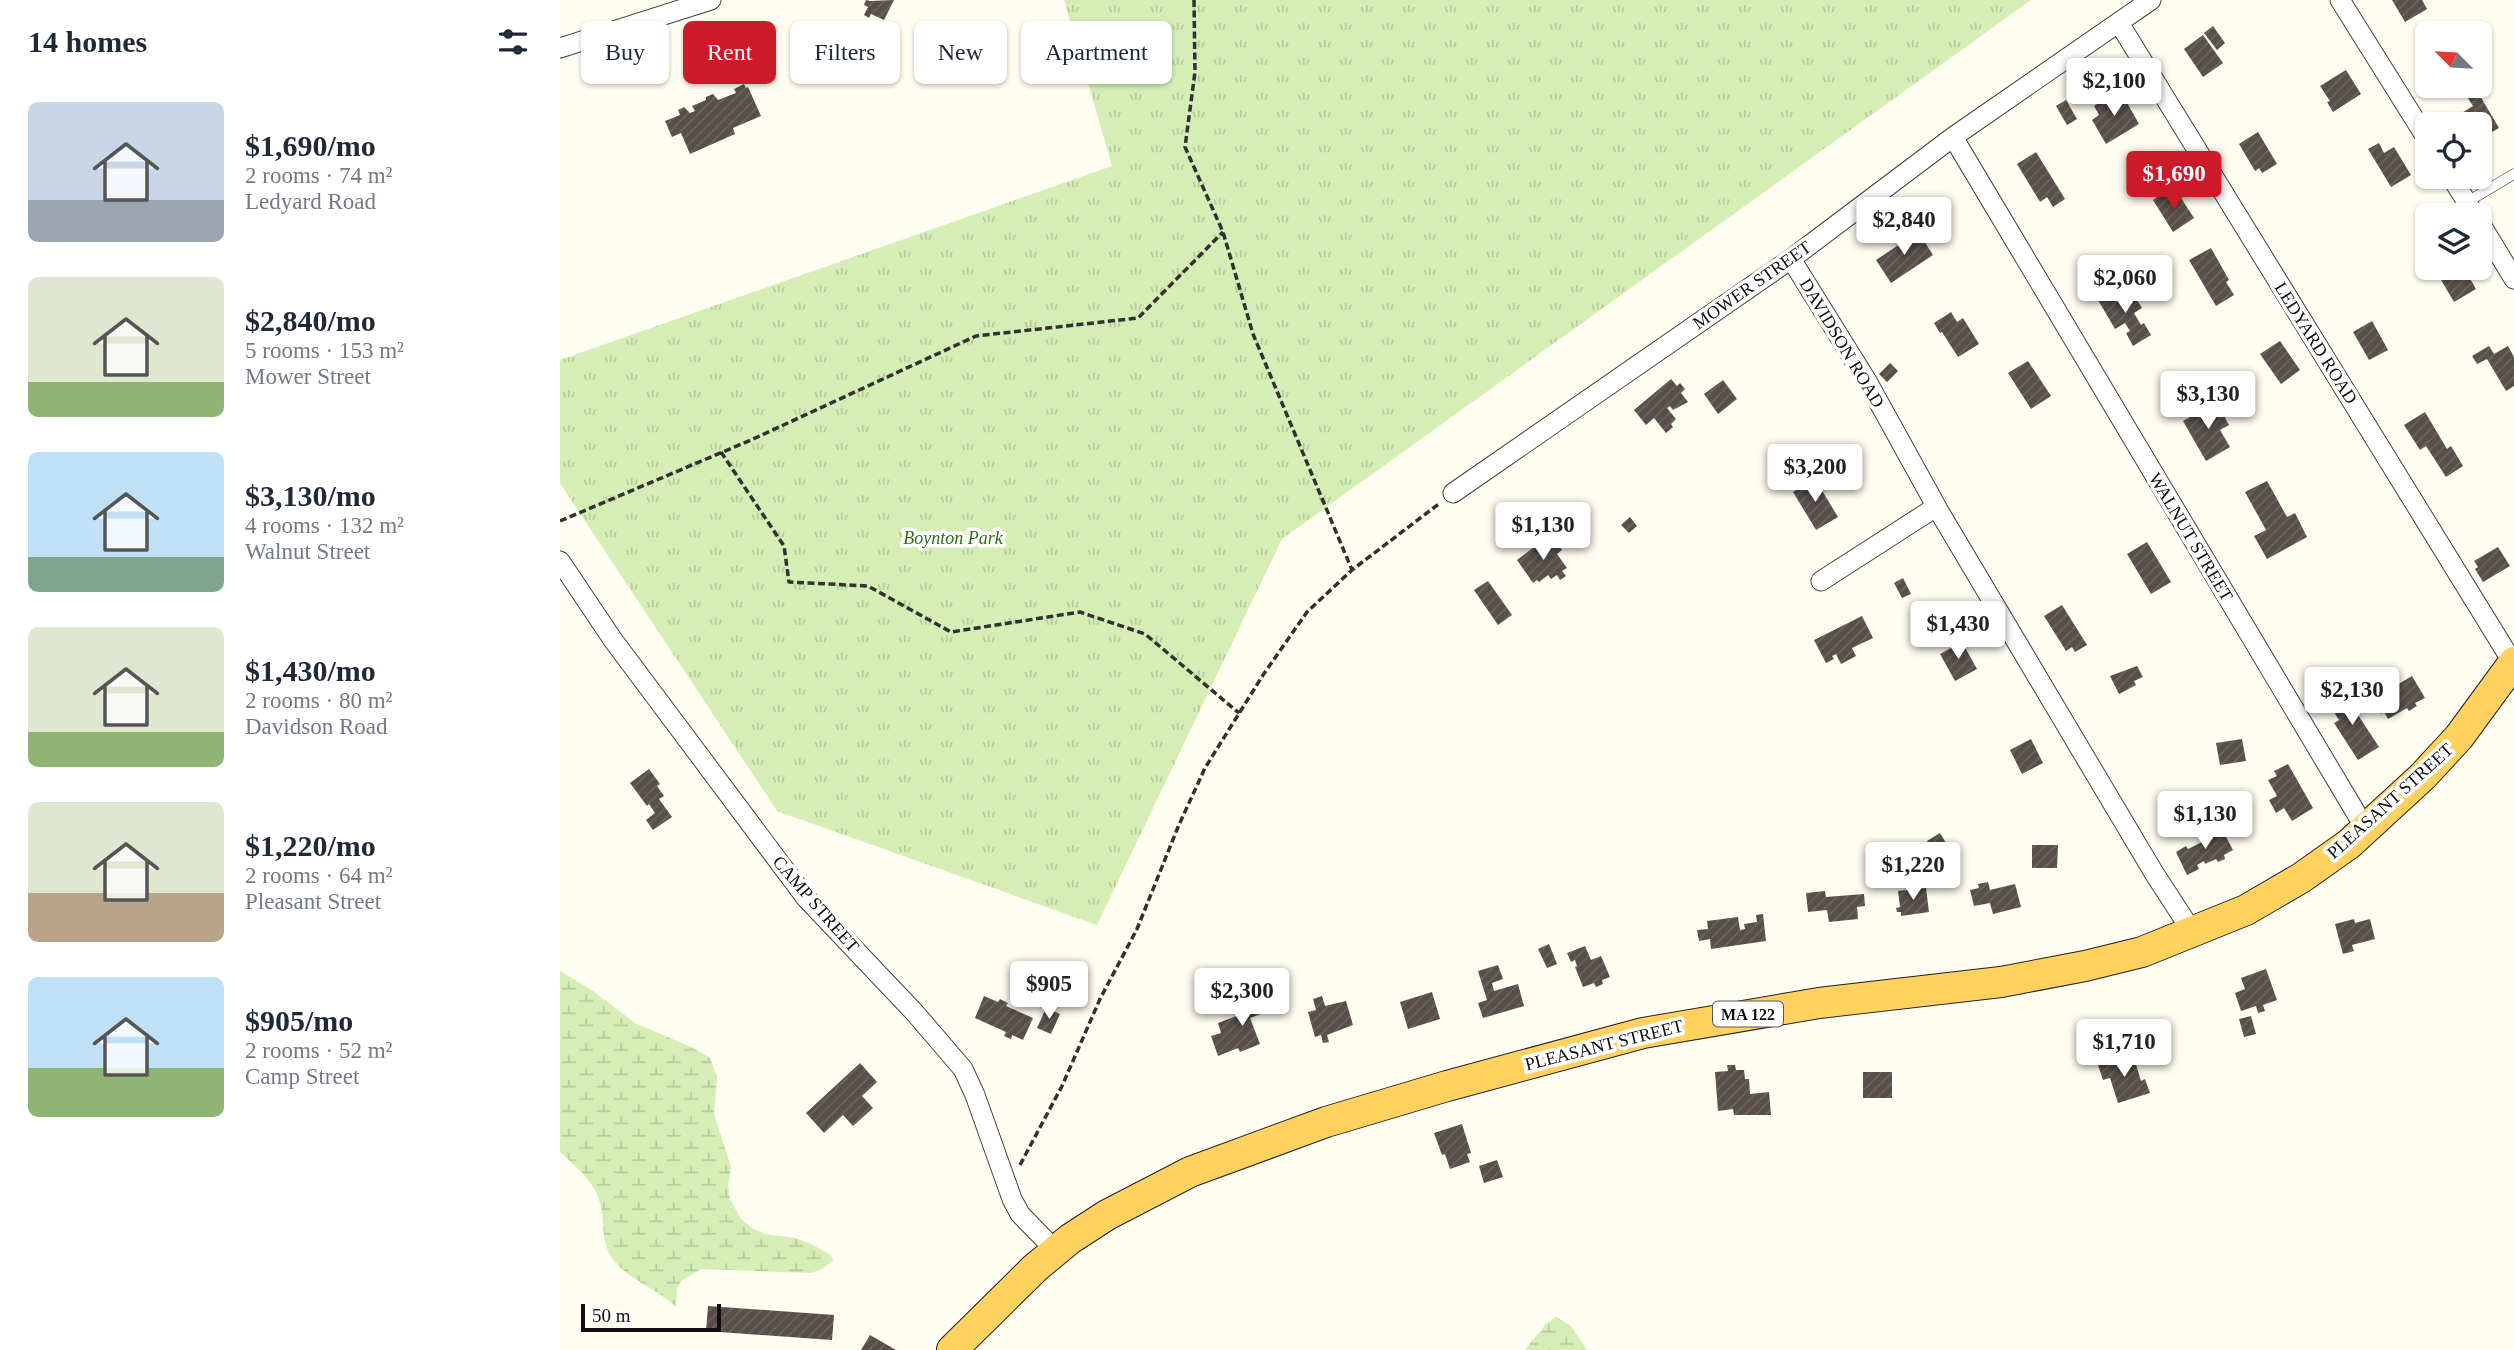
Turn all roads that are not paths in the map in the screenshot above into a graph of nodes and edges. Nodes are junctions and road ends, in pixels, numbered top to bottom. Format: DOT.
graph roads {
  1 [pos="711,0"];
  2 [pos="2151,0"];
  3 [pos="2340,0"];
  4 [pos="2119,23"];
  5 [pos="560,48"];
  6 [pos="2415,120"];
  7 [pos="1953,137"];
  8 [pos="2514,174"];
  9 [pos="2478,203"];
  10 [pos="2492,243"];
  11 [pos="1791,259"];
  12 [pos="2514,279"];
  13 [pos="1453,493"];
  14 [pos="1937,507"];
  15 [pos="560,561"];
  16 [pos="1821,581"];
  17 [pos="2514,663"];
  18 [pos="2365,828"];
  19 [pos="2193,933"];
  20 [pos="1056,1251"];
  21 [pos="952,1350"];
  1 -- 5 [label="street"];
  2 -- 4 [label="street, MOWER STREET"];
  3 -- 6 [label="street"];
  4 -- 7 [label="street, MOWER STREET"];
  4 -- 17 [label="street, LEDYARD ROAD"];
  7 -- 11 [label="street, MOWER STREET"];
  7 -- 18 [label="street, WALNUT STREET"];
  8 -- 9 [label="lane"];
  10 -- 12 [label="street"];
  11 -- 13 [label="street, MOWER STREET"];
  11 -- 14 [label="street, DAVIDSON ROAD"];
  14 -- 16 [label="street"];
  14 -- 19 [label="street, DAVIDSON ROAD"];
  15 -- 20 [label="street, CAMP STREET"];
  17 -- 18 [label="main road, PLEASANT STREET / MA 122"];
  18 -- 19 [label="main road, PLEASANT STREET / MA 122"];
  19 -- 20 [label="main road, PLEASANT STREET / MA 122"];
  20 -- 21 [label="main road, PLEASANT STREET / MA 122"];
}
